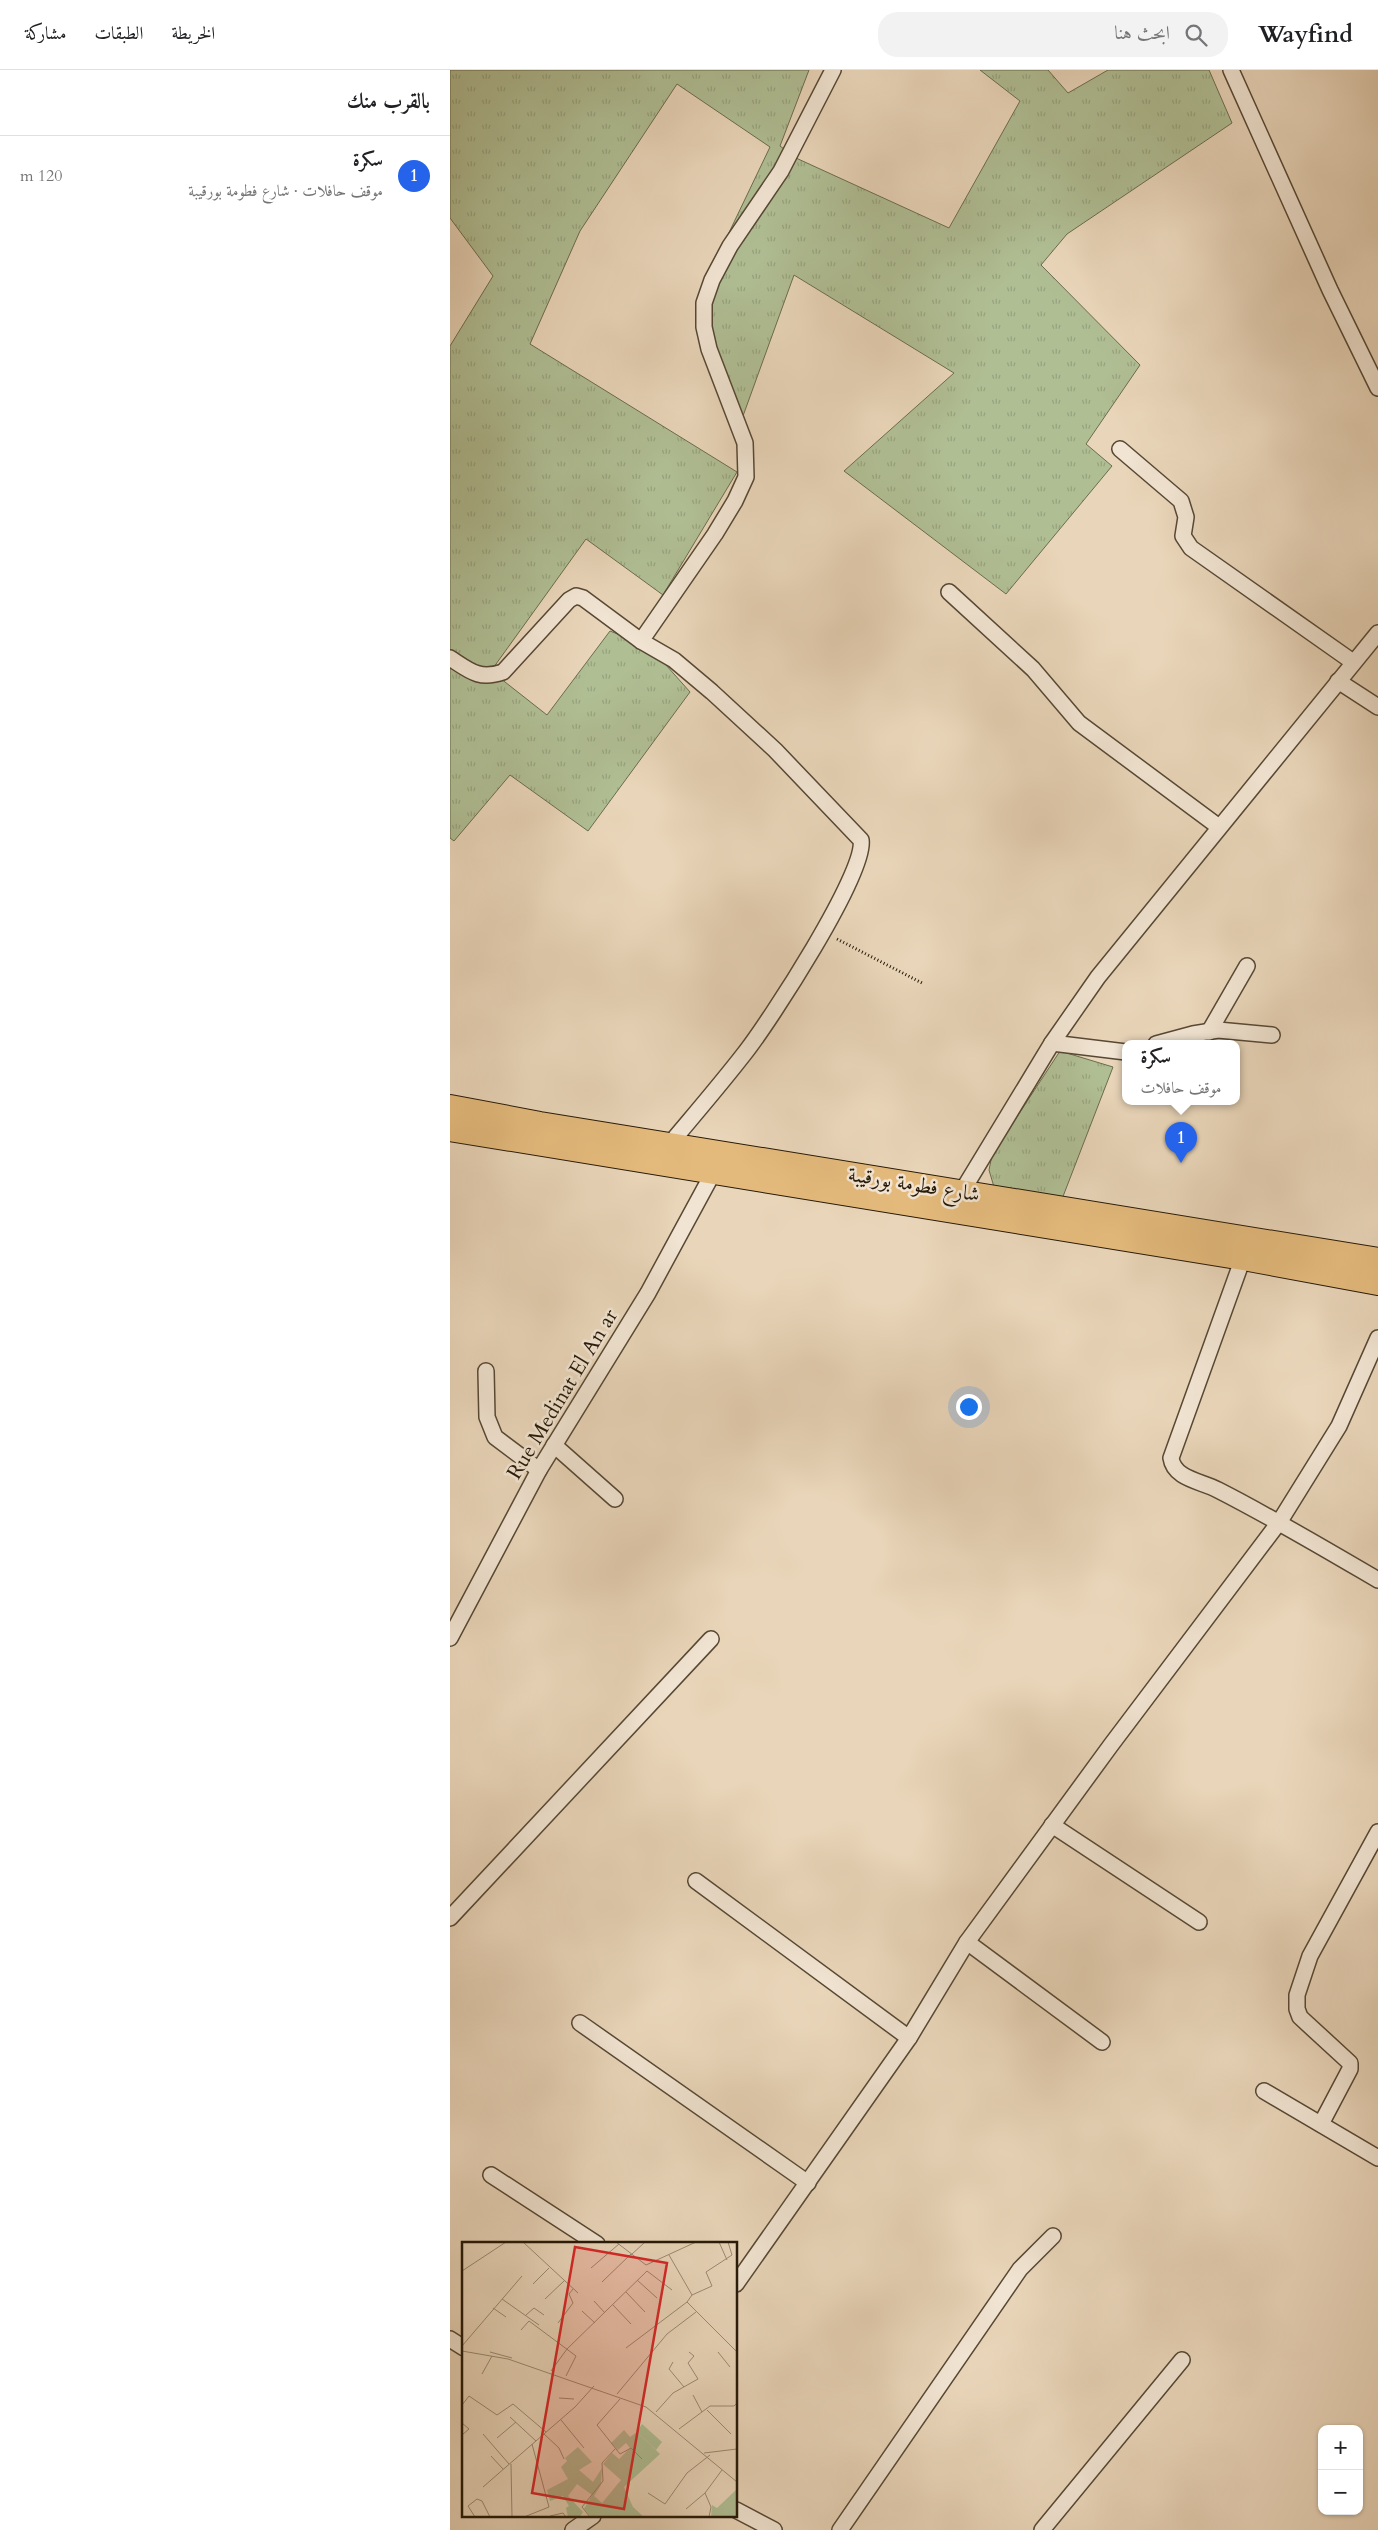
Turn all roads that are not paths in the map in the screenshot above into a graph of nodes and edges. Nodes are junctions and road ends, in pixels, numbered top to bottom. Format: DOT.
graph roads {
  1 [pos="833,70"];
  2 [pos="1231,70"];
  3 [pos="1378,388"];
  4 [pos="1120,449"];
  5 [pos="949,592"];
  6 [pos="1378,633"];
  7 [pos="641,640"];
  8 [pos="450,658"];
  9 [pos="1354,662"];
  10 [pos="1338,681"];
  11 [pos="1378,707"];
  12 [pos="1218,827"];
  13 [pos="1247,966"];
  14 [pos="1209,1032"];
  15 [pos="1272,1035"];
  16 [pos="1174,1040"];
  17 [pos="1052,1043"];
  18 [pos="1122,1052"];
  19 [pos="450,1107"];
  20 [pos="450,1130"];
  21 [pos="669,1145"];
  22 [pos="713,1174"];
  23 [pos="956,1201"];
  24 [pos="1243,1258"];
  25 [pos="1378,1260"];
  26 [pos="1378,1283"];
  27 [pos="1378,1338"];
  28 [pos="486,1371"];
  29 [pos="554,1445"];
  30 [pos="539,1470"];
  31 [pos="615,1499"];
  32 [pos="1280,1522"];
  33 [pos="1378,1580"];
  34 [pos="450,1638"];
  35 [pos="711,1639"];
  36 [pos="1052,1825"];
  37 [pos="1378,1832"];
  38 [pos="696,1881"];
  39 [pos="450,1918"];
  40 [pos="1199,1922"];
  41 [pos="968,1942"];
  42 [pos="580,2023"];
  43 [pos="909,2038"];
  44 [pos="1102,2042"];
  45 [pos="1264,2091"];
  46 [pos="1321,2124"];
  47 [pos="1378,2158"];
  48 [pos="491,2175"];
  49 [pos="808,2182"];
  50 [pos="1054,2236"];
  51 [pos="595,2242"];
  52 [pos="738,2281"];
  53 [pos="450,2339"];
  54 [pos="462,2347"];
  55 [pos="1182,2360"];
  56 [pos="738,2511"];
  57 [pos="590,2518"];
  58 [pos="573,2530"];
  59 [pos="774,2530"];
  60 [pos="840,2530"];
  61 [pos="1042,2530"];
  1 -- 7 [label="street"];
  2 -- 3 [label="street"];
  4 -- 9 [label="street"];
  5 -- 12 [label="street"];
  6 -- 9 [label="street"];
  7 -- 8 [label="street"];
  7 -- 21 [label="street"];
  9 -- 10 [label="street"];
  10 -- 11 [label="street"];
  10 -- 12 [label="street"];
  12 -- 17 [label="street"];
  13 -- 14 [label="street"];
  14 -- 15 [label="street"];
  14 -- 16 [label="street"];
  17 -- 18 [label="street"];
  17 -- 23 [label="street"];
  19 -- 21 [label="main road, شارع فطومة بورقيبة"];
  20 -- 22 [label="main road, شارع فطومة بورقيبة"];
  21 -- 23 [label="main road, شارع فطومة بورقيبة"];
  22 -- 23 [label="main road, شارع فطومة بورقيبة"];
  22 -- 29 [label="street, Rue Medinat El An ar"];
  23 -- 24 [label="main road, شارع فطومة بورقيبة"];
  23 -- 25 [label="main road, شارع فطومة بورقيبة"];
  24 -- 26 [label="main road, شارع فطومة بورقيبة"];
  24 -- 32 [label="street"];
  27 -- 32 [label="street"];
  28 -- 30 [label="street"];
  29 -- 30 [label="street, Rue Medinat El An ar"];
  29 -- 31 [label="street"];
  30 -- 34 [label="street, Rue Medinat El An ar"];
  32 -- 33 [label="street"];
  32 -- 36 [label="street"];
  35 -- 39 [label="street"];
  36 -- 40 [label="street"];
  36 -- 41 [label="street"];
  37 -- 46 [label="street"];
  38 -- 43 [label="street"];
  41 -- 43 [label="street"];
  41 -- 44 [label="street"];
  42 -- 49 [label="street"];
  43 -- 49 [label="street"];
  45 -- 46 [label="street"];
  46 -- 47 [label="street"];
  48 -- 51 [label="street"];
  49 -- 52 [label="street"];
  50 -- 60 [label="street"];
  53 -- 54 [label="street"];
  55 -- 61 [label="street"];
  56 -- 59 [label="street"];
  57 -- 58 [label="street"];
}
